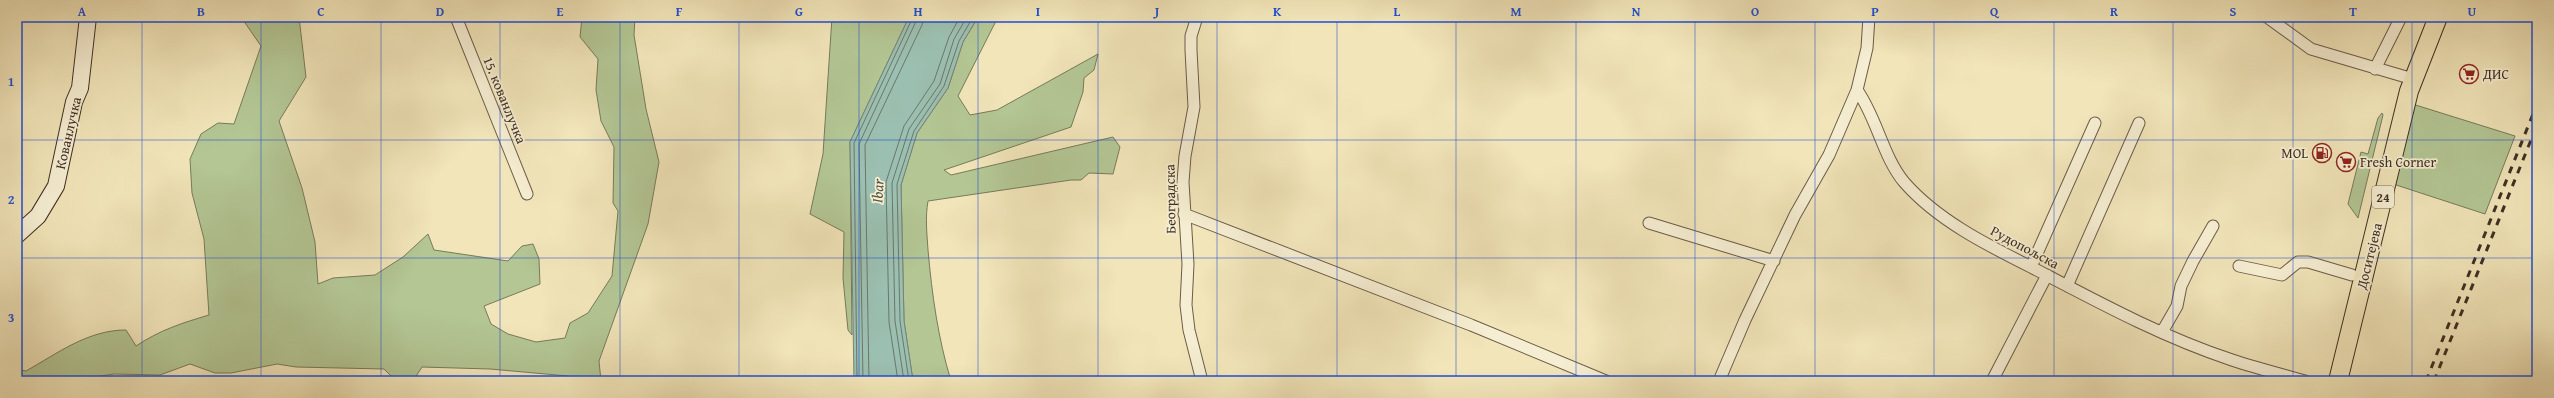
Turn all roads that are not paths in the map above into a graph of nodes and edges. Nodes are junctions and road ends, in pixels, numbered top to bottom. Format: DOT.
graph roads {
  1 [pos="88,17"];
  2 [pos="456,17"];
  3 [pos="1197,17"];
  4 [pos="1868,17"];
  5 [pos="2267,17"];
  6 [pos="2401,17"];
  7 [pos="2426,17"];
  8 [pos="2438,17"];
  9 [pos="2375,69"];
  10 [pos="2408,77"];
  11 [pos="1857,90"];
  12 [pos="2095,123"];
  13 [pos="2139,123"];
  14 [pos="527,194"];
  15 [pos="1184,214"];
  16 [pos="1649,223"];
  17 [pos="2213,226"];
  18 [pos="17,236"];
  19 [pos="1774,261"];
  20 [pos="2239,266"];
  21 [pos="2031,267"];
  22 [pos="2046,275"];
  23 [pos="2352,275"];
  24 [pos="2067,286"];
  25 [pos="2162,332"];
  26 [pos="1202,381"];
  27 [pos="1606,381"];
  28 [pos="1719,381"];
  29 [pos="1992,381"];
  30 [pos="2305,381"];
  31 [pos="2327,381"];
  32 [pos="2338,381"];
  1 -- 18 [label="street, Кованлучка"];
  2 -- 14 [label="street, 15. кованлучка"];
  3 -- 15 [label="street, Београдска"];
  4 -- 11 [label="street"];
  5 -- 9 [label="street"];
  6 -- 9 [label="street"];
  7 -- 10 [label="main road, Доситејева / 24"];
  8 -- 10 [label="main road, Доситејева / 24"];
  9 -- 10 [label="street"];
  10 -- 23 [label="main road, Доситејева / 24"];
  10 -- 32 [label="main road, Доситејева / 24"];
  11 -- 19 [label="street"];
  11 -- 21 [label="street, Рудопољска"];
  12 -- 21 [label="street"];
  13 -- 24 [label="street"];
  15 -- 26 [label="street, Београдска"];
  15 -- 27 [label="street"];
  16 -- 19 [label="street"];
  17 -- 25 [label="street"];
  19 -- 28 [label="street"];
  20 -- 23 [label="street"];
  21 -- 22 [label="street, Рудопољска"];
  22 -- 24 [label="street, Рудопољска"];
  22 -- 29 [label="street"];
  23 -- 31 [label="main road, Доситејева / 24"];
  24 -- 25 [label="street, Рудопољска"];
  25 -- 30 [label="street, Рудопољска"];
}
